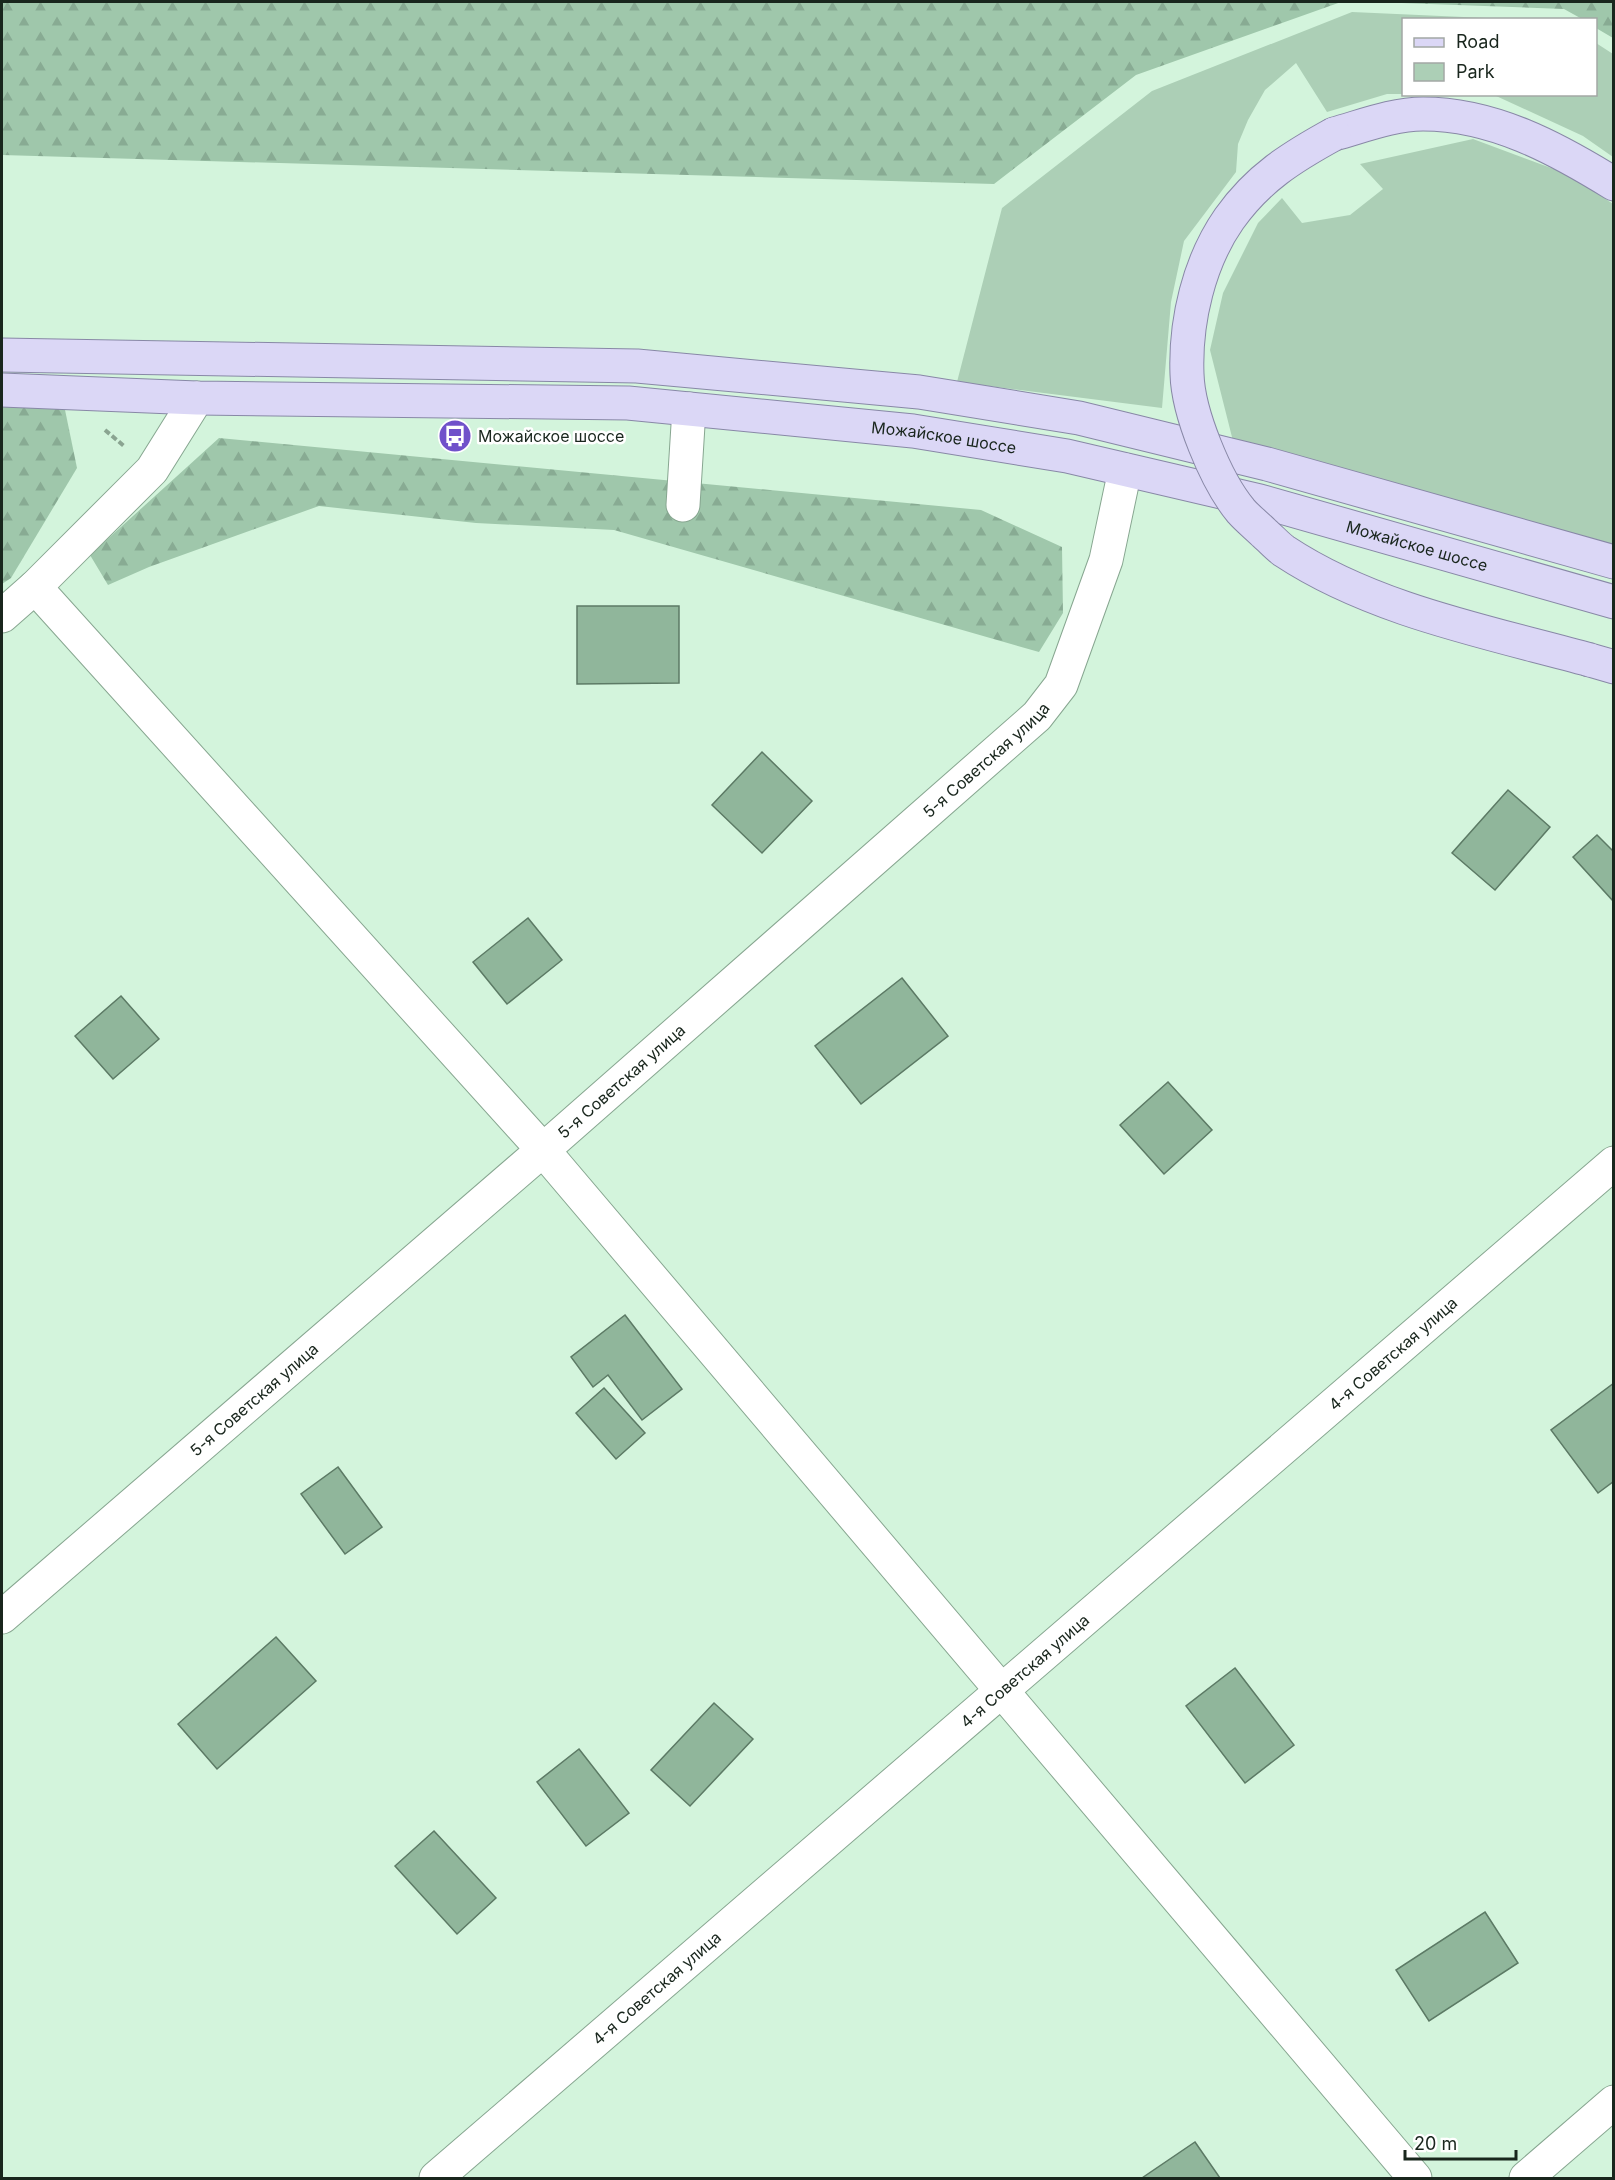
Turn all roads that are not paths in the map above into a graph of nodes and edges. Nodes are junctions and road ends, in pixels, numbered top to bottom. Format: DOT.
graph roads {
  1 [pos="1614,184"];
  2 [pos="2,355"];
  3 [pos="2,390"];
  4 [pos="197,398"];
  5 [pos="688,409"];
  6 [pos="1125,470"];
  7 [pos="683,505"];
  8 [pos="1614,562"];
  9 [pos="35,587"];
  10 [pos="1614,602"];
  11 [pos="2,616"];
  12 [pos="1602,663"];
  13 [pos="543,1149"];
  14 [pos="1614,1163"];
  15 [pos="2,1617"];
  16 [pos="1003,1691"];
  17 [pos="1614,2102"];
  18 [pos="436,2178"];
  19 [pos="1415,2178"];
  20 [pos="1526,2178"];
  1 -- 12 [label="main road, bridge"];
  2 -- 8 [label="main road"];
  3 -- 4 [label="main road, Можайское шоссе"];
  4 -- 5 [label="main road, Можайское шоссе"];
  4 -- 9 [label="street"];
  5 -- 6 [label="main road, Можайское шоссе"];
  5 -- 7 [label="street"];
  6 -- 10 [label="main road, Можайское шоссе"];
  6 -- 13 [label="street, 5-я Советская улица"];
  9 -- 11 [label="street"];
  9 -- 13 [label="street"];
  13 -- 15 [label="street, 5-я Советская улица"];
  13 -- 16 [label="street"];
  14 -- 16 [label="street, 4-я Советская улица"];
  16 -- 18 [label="street, 4-я Советская улица"];
  16 -- 19 [label="street"];
  17 -- 20 [label="street"];
}
